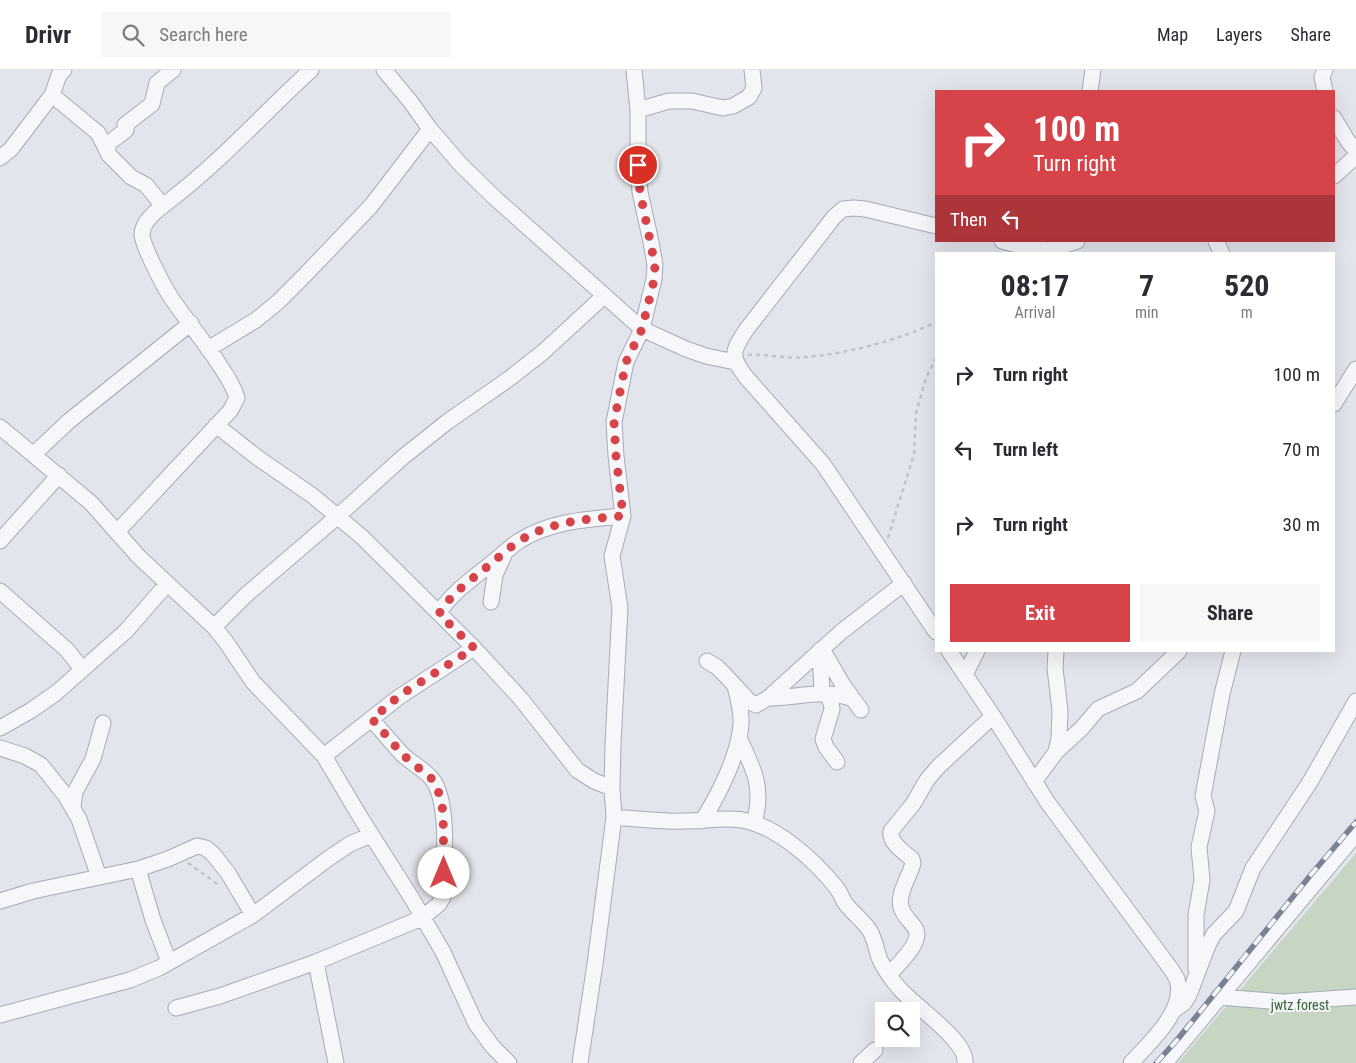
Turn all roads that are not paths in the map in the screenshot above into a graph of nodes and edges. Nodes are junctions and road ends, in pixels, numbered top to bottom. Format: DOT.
graph roads {
  1 [pos="64,70"];
  2 [pos="173,70"];
  3 [pos="311,70"];
  4 [pos="384,70"];
  5 [pos="634,70"];
  6 [pos="752,70"];
  7 [pos="1093,70"];
  8 [pos="1325,70"];
  9 [pos="1090,90"];
  10 [pos="1325,90"];
  11 [pos="52,95"];
  12 [pos="638,110"];
  13 [pos="1335,120"];
  14 [pos="430,129"];
  15 [pos="1356,151"];
  16 [pos="109,155"];
  17 [pos="1356,156"];
  18 [pos="0,158"];
  19 [pos="1335,175"];
  20 [pos="163,206"];
  21 [pos="935,226"];
  22 [pos="1006,242"];
  23 [pos="1074,242"];
  24 [pos="604,296"];
  25 [pos="190,323"];
  26 [pos="642,329"];
  27 [pos="208,349"];
  28 [pos="734,359"];
  29 [pos="1356,369"];
  30 [pos="1335,402"];
  31 [pos="216,425"];
  32 [pos="0,427"];
  33 [pos="34,454"];
  34 [pos="58,475"];
  35 [pos="338,516"];
  36 [pos="623,516"];
  37 [pos="117,532"];
  38 [pos="0,541"];
  39 [pos="506,551"];
  40 [pos="904,583"];
  41 [pos="168,584"];
  42 [pos="0,591"];
  43 [pos="491,602"];
  44 [pos="439,614"];
  45 [pos="214,627"];
  46 [pos="935,630"];
  47 [pos="474,648"];
  48 [pos="821,650"];
  49 [pos="950,652"];
  50 [pos="976,652"];
  51 [pos="1056,652"];
  52 [pos="1178,652"];
  53 [pos="1233,652"];
  54 [pos="707,661"];
  55 [pos="82,669"];
  56 [pos="965,675"];
  57 [pos="735,684"];
  58 [pos="824,694"];
  59 [pos="768,698"];
  60 [pos="1356,701"];
  61 [pos="993,716"];
  62 [pos="372,719"];
  63 [pos="103,723"];
  64 [pos="0,728"];
  65 [pos="739,738"];
  66 [pos="0,748"];
  67 [pos="1056,752"];
  68 [pos="324,756"];
  69 [pos="837,762"];
  70 [pos="1034,782"];
  71 [pos="612,788"];
  72 [pos="73,807"];
  73 [pos="614,817"];
  74 [pos="702,821"];
  75 [pos="754,823"];
  76 [pos="1356,834"];
  77 [pos="371,835"];
  78 [pos="138,869"];
  79 [pos="98,877"];
  80 [pos="0,901"];
  81 [pos="253,915"];
  82 [pos="422,918"];
  83 [pos="170,962"];
  84 [pos="316,962"];
  85 [pos="889,975"];
  86 [pos="1196,975"];
  87 [pos="1219,997"];
  88 [pos="1356,997"];
  89 [pos="176,1008"];
  90 [pos="1173,1011"];
  91 [pos="0,1015"];
  92 [pos="875,1050"];
  93 [pos="336,1063"];
  94 [pos="509,1063"];
  95 [pos="580,1063"];
  96 [pos="860,1063"];
  97 [pos="965,1063"];
  98 [pos="1131,1063"];
  99 [pos="1165,1063"];
  1 -- 11 [label="street"];
  2 -- 16 [label="street"];
  3 -- 20 [label="street"];
  4 -- 14 [label="street"];
  5 -- 12 [label="street"];
  6 -- 12 [label="street"];
  7 -- 9 [label="street"];
  8 -- 10 [label="street"];
  11 -- 16 [label="street"];
  11 -- 18 [label="street"];
  12 -- 26 [label="street"];
  13 -- 15 [label="street"];
  14 -- 24 [label="street"];
  14 -- 27 [label="street"];
  16 -- 20 [label="street"];
  17 -- 19 [label="street"];
  20 -- 25 [label="street"];
  21 -- 28 [label="street"];
  22 -- 23 [label="street"];
  24 -- 26 [label="street"];
  24 -- 35 [label="street"];
  25 -- 27 [label="street"];
  25 -- 33 [label="street"];
  26 -- 28 [label="street"];
  26 -- 36 [label="street"];
  27 -- 31 [label="street"];
  28 -- 40 [label="street"];
  29 -- 30 [label="street"];
  31 -- 35 [label="street"];
  31 -- 37 [label="street"];
  32 -- 33 [label="street"];
  33 -- 34 [label="street"];
  34 -- 37 [label="street"];
  34 -- 38 [label="street"];
  35 -- 44 [label="street"];
  35 -- 45 [label="street"];
  36 -- 39 [label="street"];
  36 -- 71 [label="street"];
  37 -- 41 [label="street"];
  39 -- 43 [label="street"];
  39 -- 44 [label="street"];
  40 -- 46 [label="street"];
  40 -- 48 [label="street"];
  41 -- 45 [label="street"];
  41 -- 55 [label="street"];
  42 -- 55 [label="street"];
  44 -- 47 [label="street"];
  45 -- 68 [label="street"];
  47 -- 62 [label="street"];
  47 -- 71 [label="street"];
  48 -- 58 [label="street"];
  48 -- 58 [label="street"];
  48 -- 59 [label="street"];
  49 -- 56 [label="street"];
  50 -- 56 [label="street"];
  51 -- 67 [label="street"];
  52 -- 67 [label="street"];
  53 -- 86 [label="street"];
  54 -- 57 [label="street"];
  55 -- 64 [label="street"];
  56 -- 61 [label="street"];
  57 -- 59 [label="street"];
  57 -- 65 [label="street"];
  58 -- 59 [label="street"];
  58 -- 69 [label="street"];
  60 -- 86 [label="street"];
  61 -- 70 [label="street"];
  61 -- 85 [label="street"];
  62 -- 68 [label="street"];
  62 -- 82 [label="street"];
  63 -- 72 [label="street"];
  65 -- 74 [label="street"];
  65 -- 75 [label="street"];
  66 -- 72 [label="street"];
  67 -- 70 [label="street"];
  68 -- 77 [label="street"];
  70 -- 90 [label="street"];
  71 -- 73 [label="street"];
  72 -- 79 [label="street"];
  73 -- 74 [label="street"];
  73 -- 95 [label="street"];
  74 -- 75 [label="street"];
  75 -- 85 [label="street"];
  76 -- 87 [label="street"];
  77 -- 81 [label="street"];
  77 -- 82 [label="street"];
  78 -- 79 [label="street"];
  78 -- 81 [label="street"];
  78 -- 83 [label="street"];
  79 -- 80 [label="street"];
  81 -- 83 [label="street"];
  82 -- 84 [label="street"];
  82 -- 94 [label="street"];
  83 -- 91 [label="street"];
  84 -- 89 [label="street"];
  84 -- 93 [label="street"];
  85 -- 97 [label="street"];
  86 -- 90 [label="street"];
  87 -- 88 [label="street"];
  87 -- 99 [label="street"];
  90 -- 98 [label="street"];
  92 -- 96 [label="street"];
}
